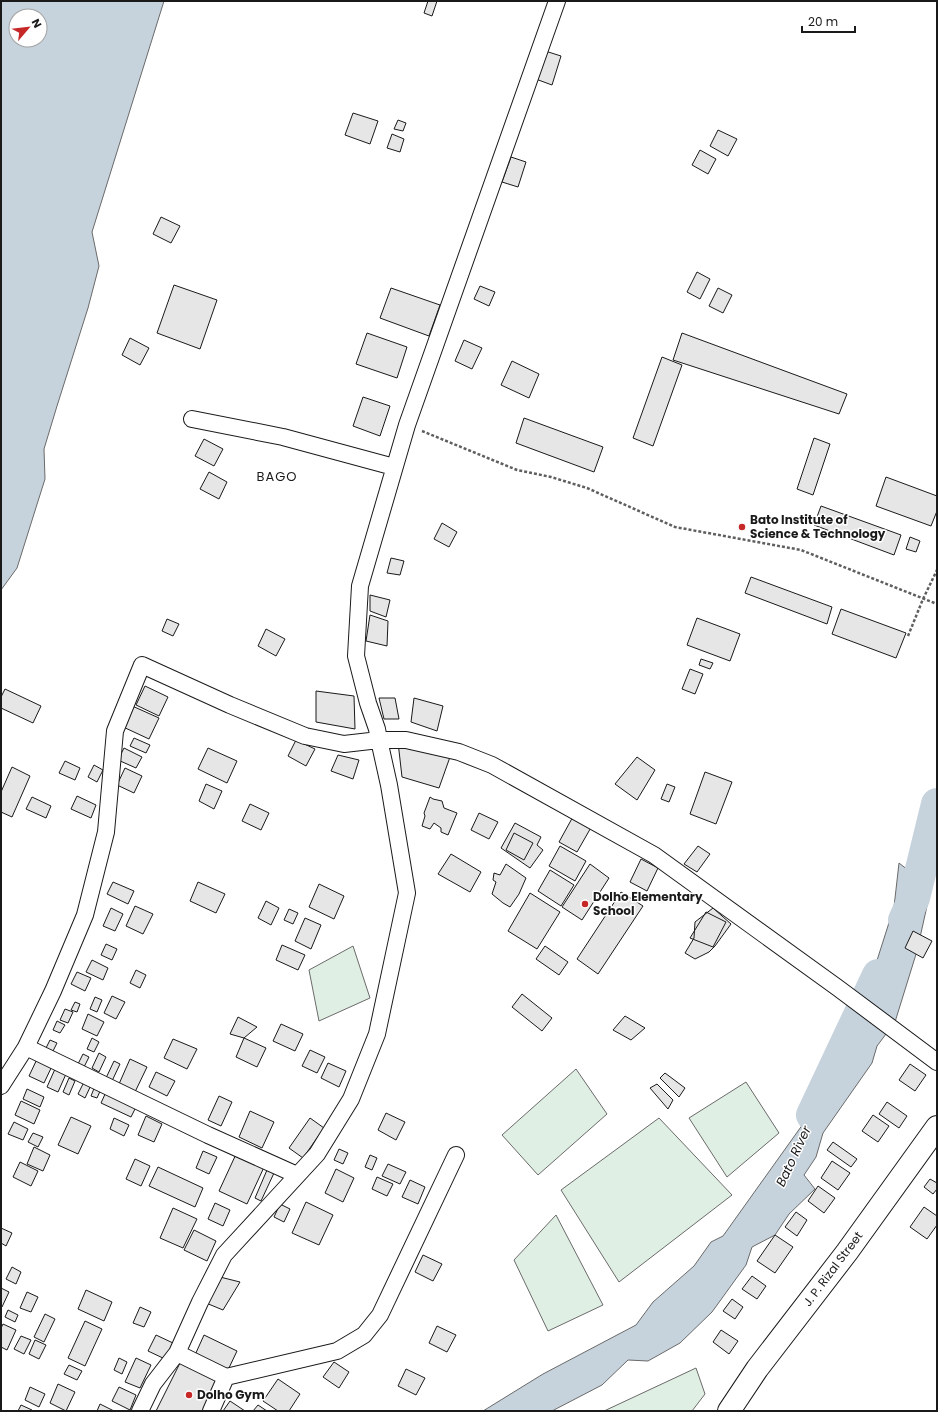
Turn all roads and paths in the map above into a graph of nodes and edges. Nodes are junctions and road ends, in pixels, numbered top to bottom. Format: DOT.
graph roads {
  1 [pos="557,1"];
  2 [pos="192,419"];
  3 [pos="406,425"];
  4 [pos="394,467"];
  5 [pos="937,570"];
  6 [pos="922,599"];
  7 [pos="936,604"];
  8 [pos="908,636"];
  9 [pos="379,740"];
  10 [pos="26,1047"];
  11 [pos="937,1062"];
  12 [pos="1,1086"];
  13 [pos="937,1127"];
  14 [pos="456,1155"];
  15 [pos="297,1175"];
  16 [pos="176,1353"];
  17 [pos="226,1377"];
  18 [pos="140,1411"];
  19 [pos="211,1411"];
  20 [pos="729,1411"];
  1 -- 3 [label="street"];
  2 -- 4 [label="street"];
  3 -- 4 [label="street"];
  3 -- 6 [label="path"];
  4 -- 9 [label="street"];
  5 -- 6 [label="path"];
  6 -- 7 [label="path"];
  6 -- 8 [label="path"];
  9 -- 10 [label="street"];
  9 -- 11 [label="street"];
  9 -- 15 [label="street"];
  10 -- 12 [label="street"];
  10 -- 15 [label="street"];
  13 -- 20 [label="main road, J. P. Rizal Street"];
  14 -- 17 [label="street"];
  15 -- 16 [label="street"];
  16 -- 17 [label="street"];
  16 -- 18 [label="street"];
  17 -- 19 [label="street"];
}
